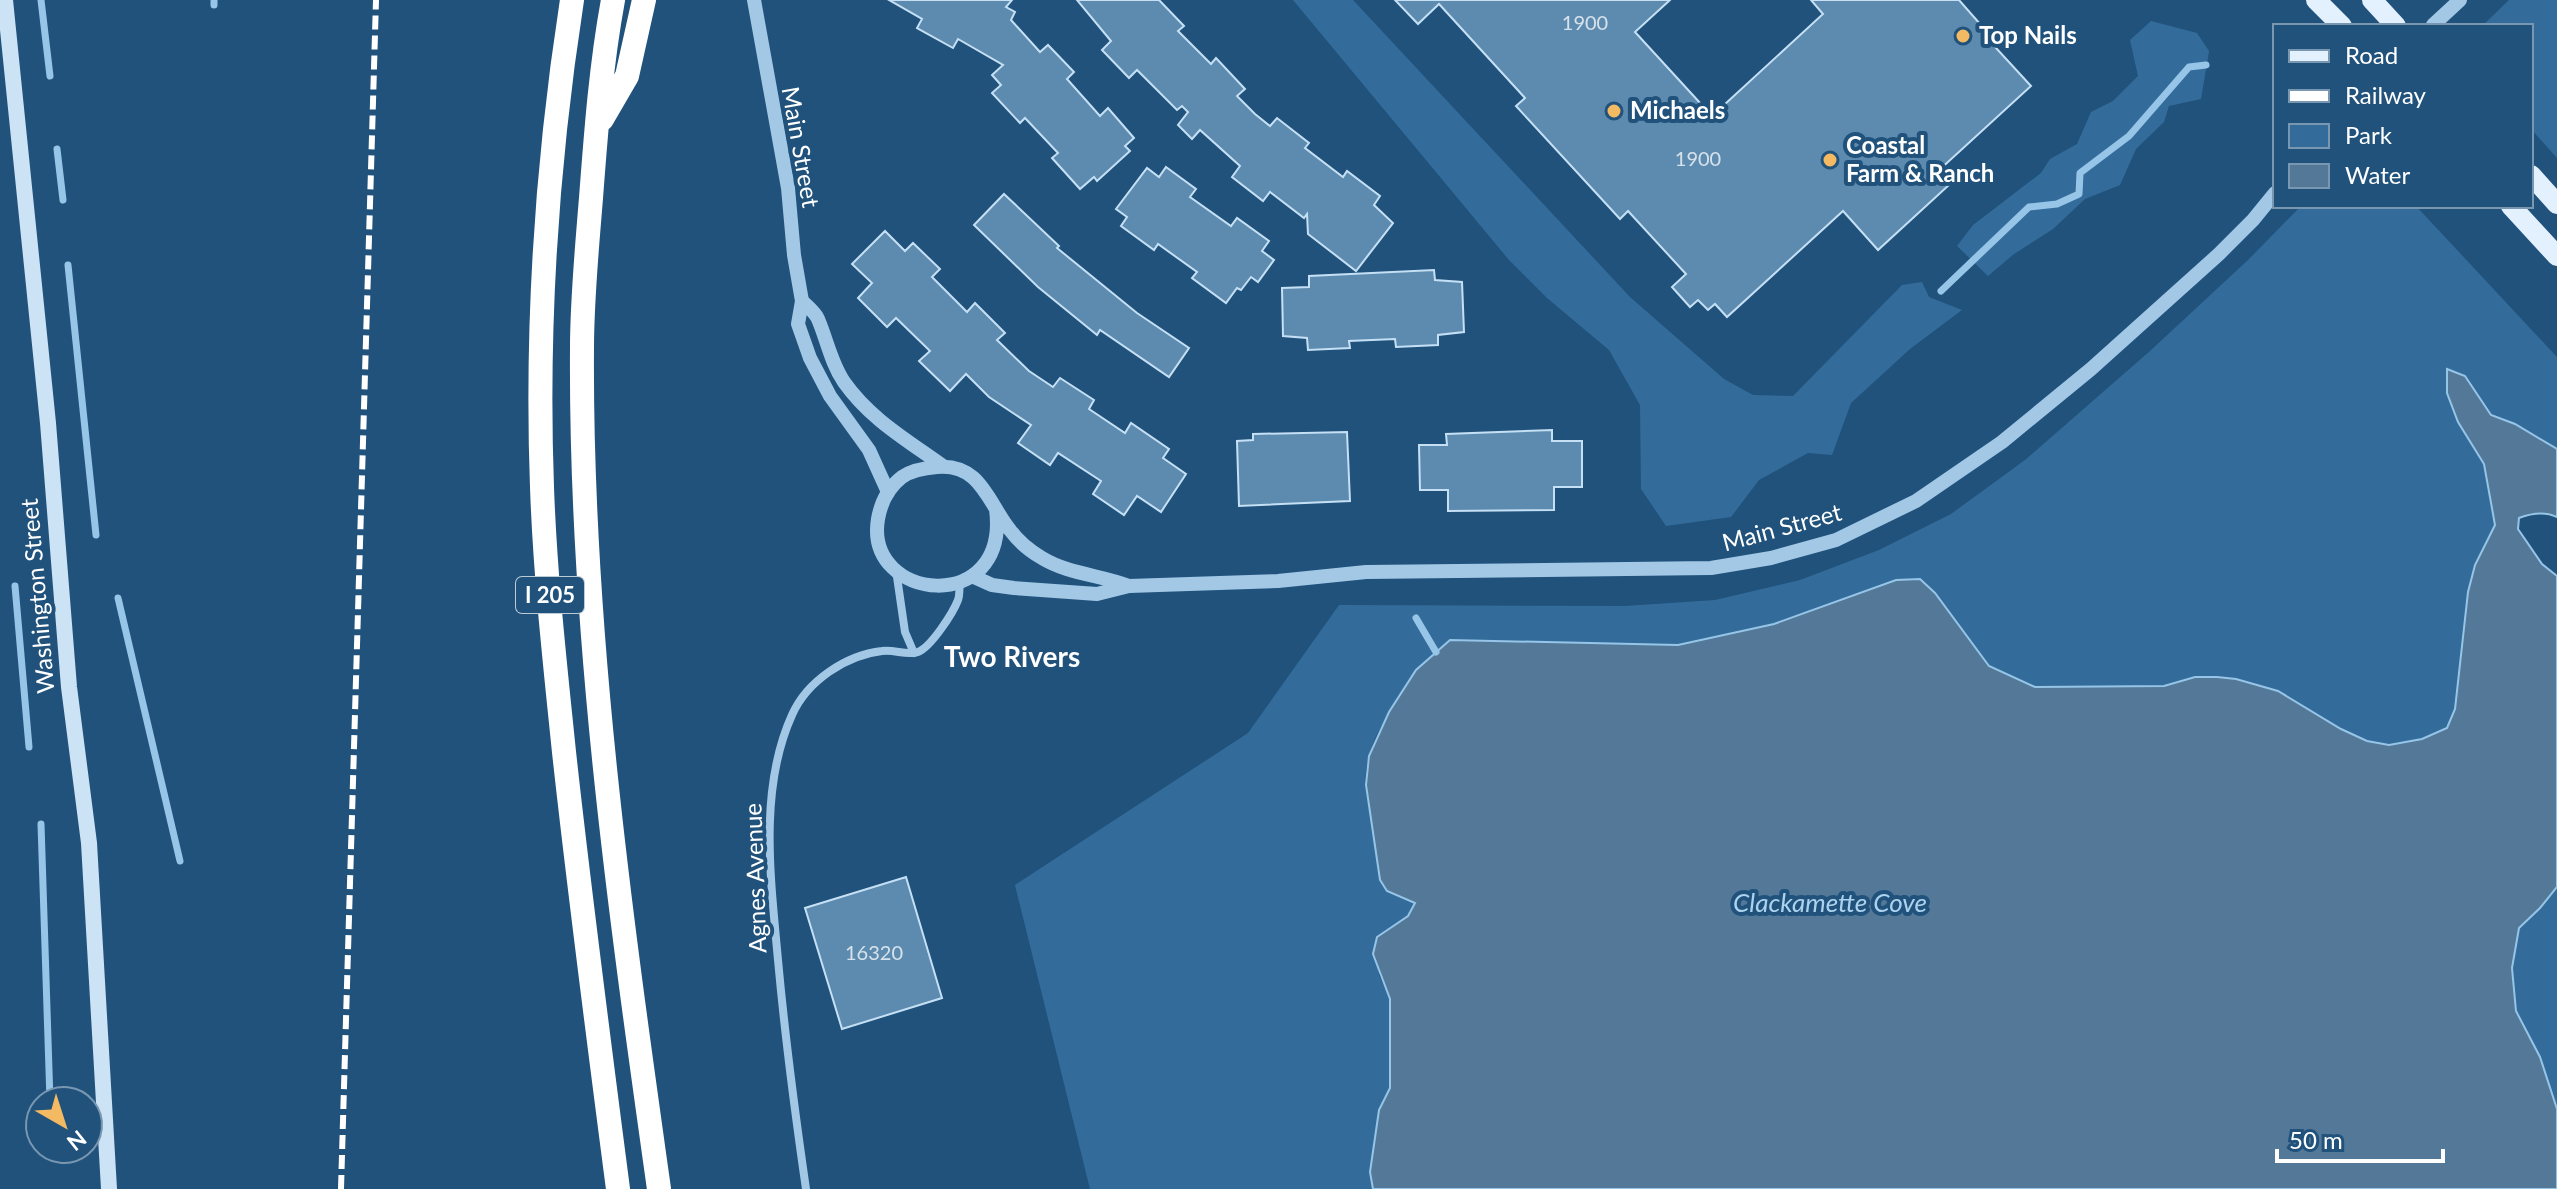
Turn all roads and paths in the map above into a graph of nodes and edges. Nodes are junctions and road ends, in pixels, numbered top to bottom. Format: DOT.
graph roads {
  1 [pos="5,0"];
  2 [pos="572,0"];
  3 [pos="613,0"];
  4 [pos="644,0"];
  5 [pos="754,0"];
  6 [pos="2316,0"];
  7 [pos="2460,0"];
  8 [pos="2374,2"];
  9 [pos="2340,24"];
  10 [pos="2394,24"];
  11 [pos="2434,24"];
  12 [pos="596,128"];
  13 [pos="2533,177"];
  14 [pos="2273,195"];
  15 [pos="2557,204"];
  16 [pos="2513,208"];
  17 [pos="2557,256"];
  18 [pos="802,301"];
  19 [pos="943,466"];
  20 [pos="888,492"];
  21 [pos="996,509"];
  22 [pos="896,570"];
  23 [pos="966,579"];
  24 [pos="1129,586"];
  25 [pos="914,653"];
  26 [pos="109,1189"];
  27 [pos="618,1189"];
  28 [pos="659,1189"];
  29 [pos="806,1189"];
  1 -- 26 [label="main road, Washington Street"];
  2 -- 27 [label="highway, I 205"];
  3 -- 12 [label="highway, I 205"];
  4 -- 12 [label="highway"];
  5 -- 18 [label="street, Main Street"];
  6 -- 9 [label="main road"];
  7 -- 11 [label="street"];
  8 -- 10 [label="main road"];
  12 -- 28 [label="highway, I 205"];
  13 -- 15 [label="main road"];
  14 -- 24 [label="street, Main Street"];
  16 -- 17 [label="main road"];
  18 -- 19 [label="street, Main Street"];
  18 -- 20 [label="street, Main Street"];
  19 -- 20 [label="street"];
  19 -- 21 [label="street, Main Street"];
  20 -- 22 [label="street"];
  21 -- 23 [label="street"];
  21 -- 24 [label="street, Main Street"];
  22 -- 23 [label="street, Main Street"];
  22 -- 25 [label="street"];
  23 -- 24 [label="street, Main Street"];
  23 -- 25 [label="street"];
  25 -- 29 [label="street, Agnes Avenue"];
}
